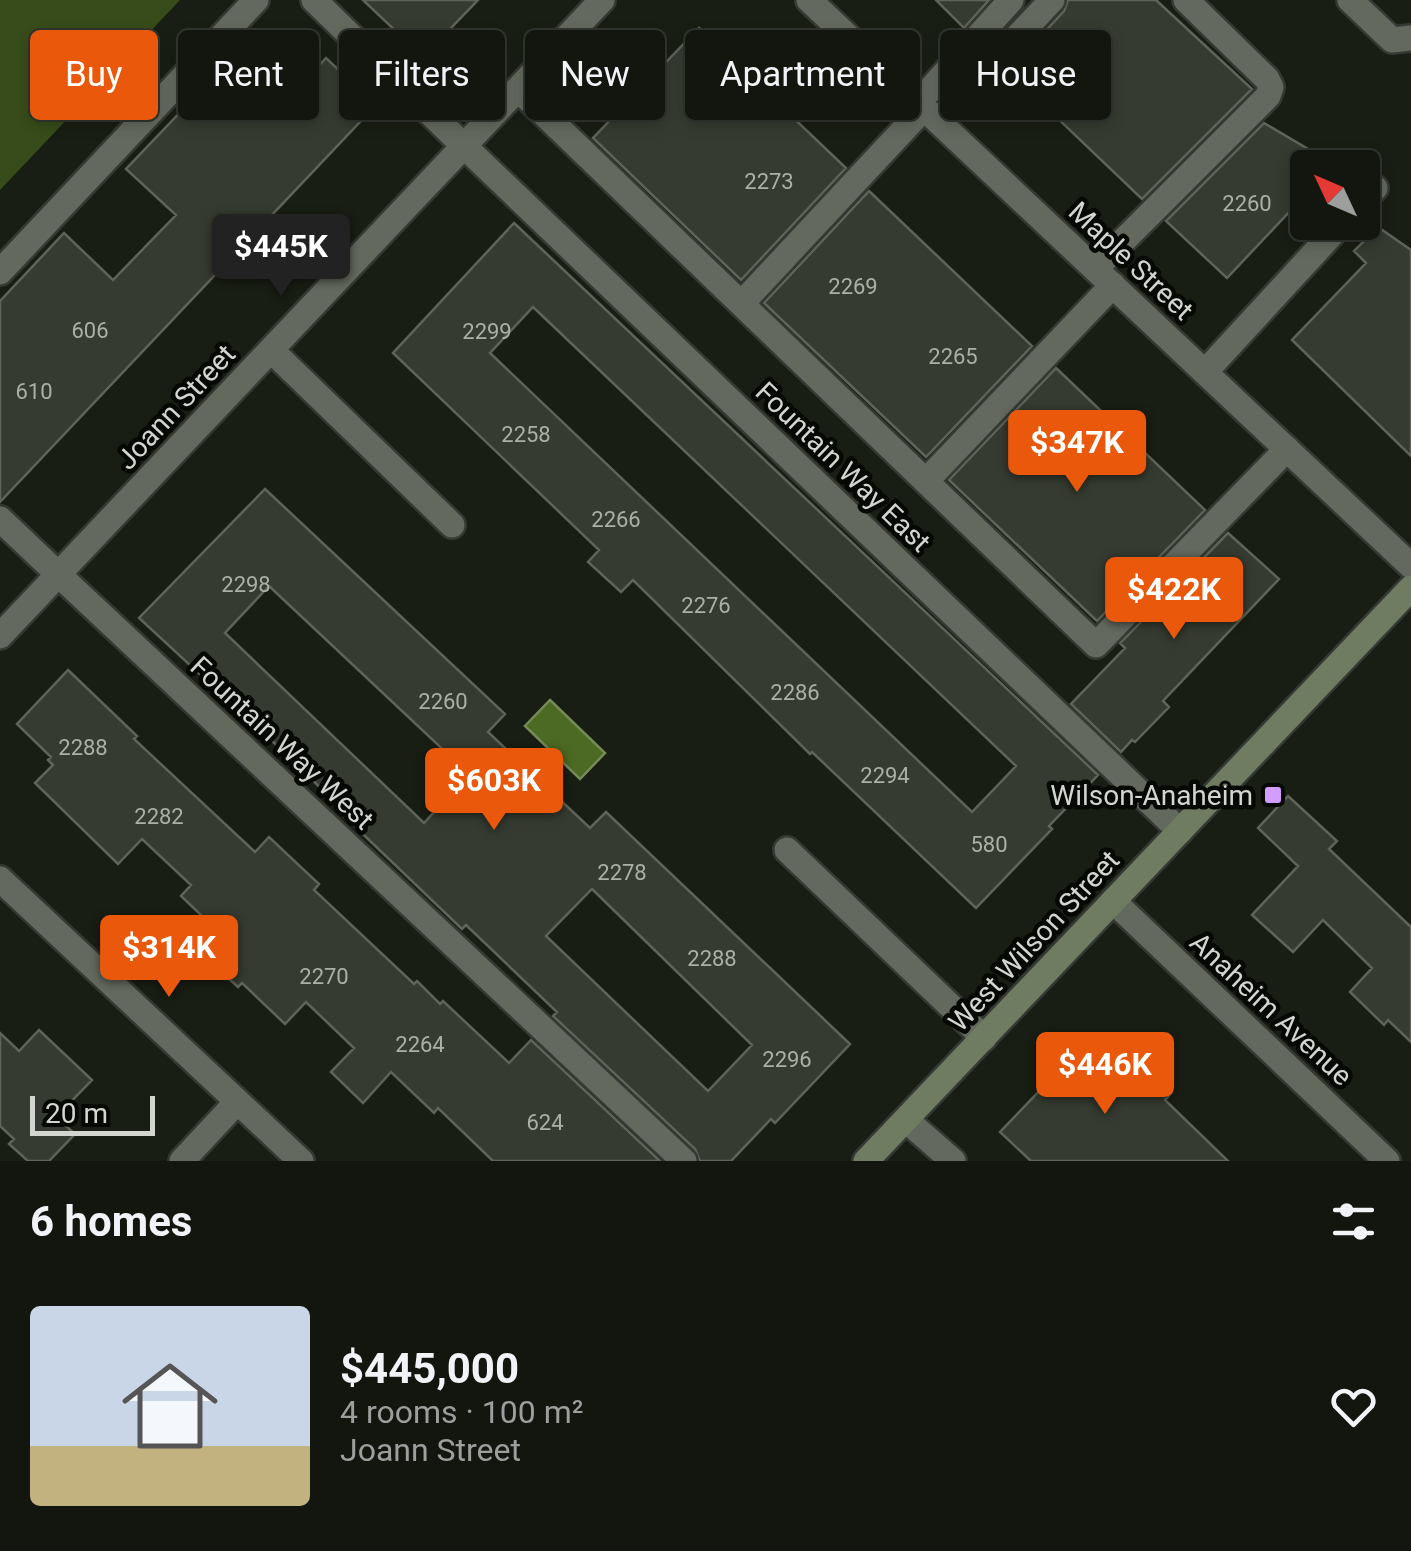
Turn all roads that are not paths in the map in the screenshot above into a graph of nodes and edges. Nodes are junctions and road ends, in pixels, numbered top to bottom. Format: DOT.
graph roads {
  1 [pos="256,0"];
  2 [pos="314,0"];
  3 [pos="602,0"];
  4 [pos="808,0"];
  5 [pos="1012,0"];
  6 [pos="1052,0"];
  7 [pos="1186,0"];
  8 [pos="1350,0"];
  9 [pos="1411,38"];
  10 [pos="518,89"];
  11 [pos="927,111"];
  12 [pos="464,146"];
  13 [pos="1326,240"];
  14 [pos="0,272"];
  15 [pos="1104,277"];
  16 [pos="742,303"];
  17 [pos="271,350"];
  18 [pos="1205,372"];
  19 [pos="1287,449"];
  20 [pos="926,481"];
  21 [pos="0,519"];
  22 [pos="452,525"];
  23 [pos="1411,566"];
  24 [pos="59,574"];
  25 [pos="1411,588"];
  26 [pos="0,636"];
  27 [pos="1180,831"];
  28 [pos="786,850"];
  29 [pos="0,879"];
  30 [pos="1113,901"];
  31 [pos="984,1038"];
  32 [pos="238,1102"];
  33 [pos="906,1120"];
  34 [pos="182,1161"];
  35 [pos="301,1161"];
  36 [pos="684,1161"];
  37 [pos="866,1161"];
  38 [pos="953,1161"];
  39 [pos="1387,1161"];
  1 -- 14 [label="street"];
  2 -- 12 [label="street, Fountain Way East"];
  3 -- 10 [label="street, Joann Street"];
  4 -- 11 [label="street, Maple Street"];
  5 -- 11 [label="street"];
  6 -- 11 [label="street"];
  7 -- 15 [label="street"];
  8 -- 9 [label="street"];
  10 -- 12 [label="street, Joann Street"];
  10 -- 16 [label="street"];
  11 -- 15 [label="street, Maple Street"];
  11 -- 16 [label="street"];
  12 -- 17 [label="street, Joann Street"];
  12 -- 27 [label="street, Fountain Way East"];
  13 -- 18 [label="street"];
  15 -- 18 [label="street, Maple Street"];
  15 -- 20 [label="street"];
  16 -- 20 [label="street"];
  17 -- 22 [label="street"];
  17 -- 24 [label="street, Joann Street"];
  18 -- 19 [label="street, Maple Street"];
  19 -- 20 [label="street"];
  19 -- 23 [label="street, Maple Street"];
  21 -- 24 [label="street, Fountain Way West"];
  24 -- 26 [label="street, Joann Street"];
  24 -- 36 [label="street, Fountain Way West"];
  25 -- 27 [label="street, West Wilson Street"];
  27 -- 30 [label="street, West Wilson Street"];
  28 -- 31 [label="street"];
  29 -- 32 [label="street"];
  30 -- 31 [label="street, West Wilson Street"];
  30 -- 39 [label="street, Anaheim Avenue"];
  31 -- 33 [label="street, West Wilson Street"];
  32 -- 34 [label="street"];
  32 -- 35 [label="street"];
  33 -- 37 [label="street, West Wilson Street"];
  33 -- 38 [label="street"];
}
